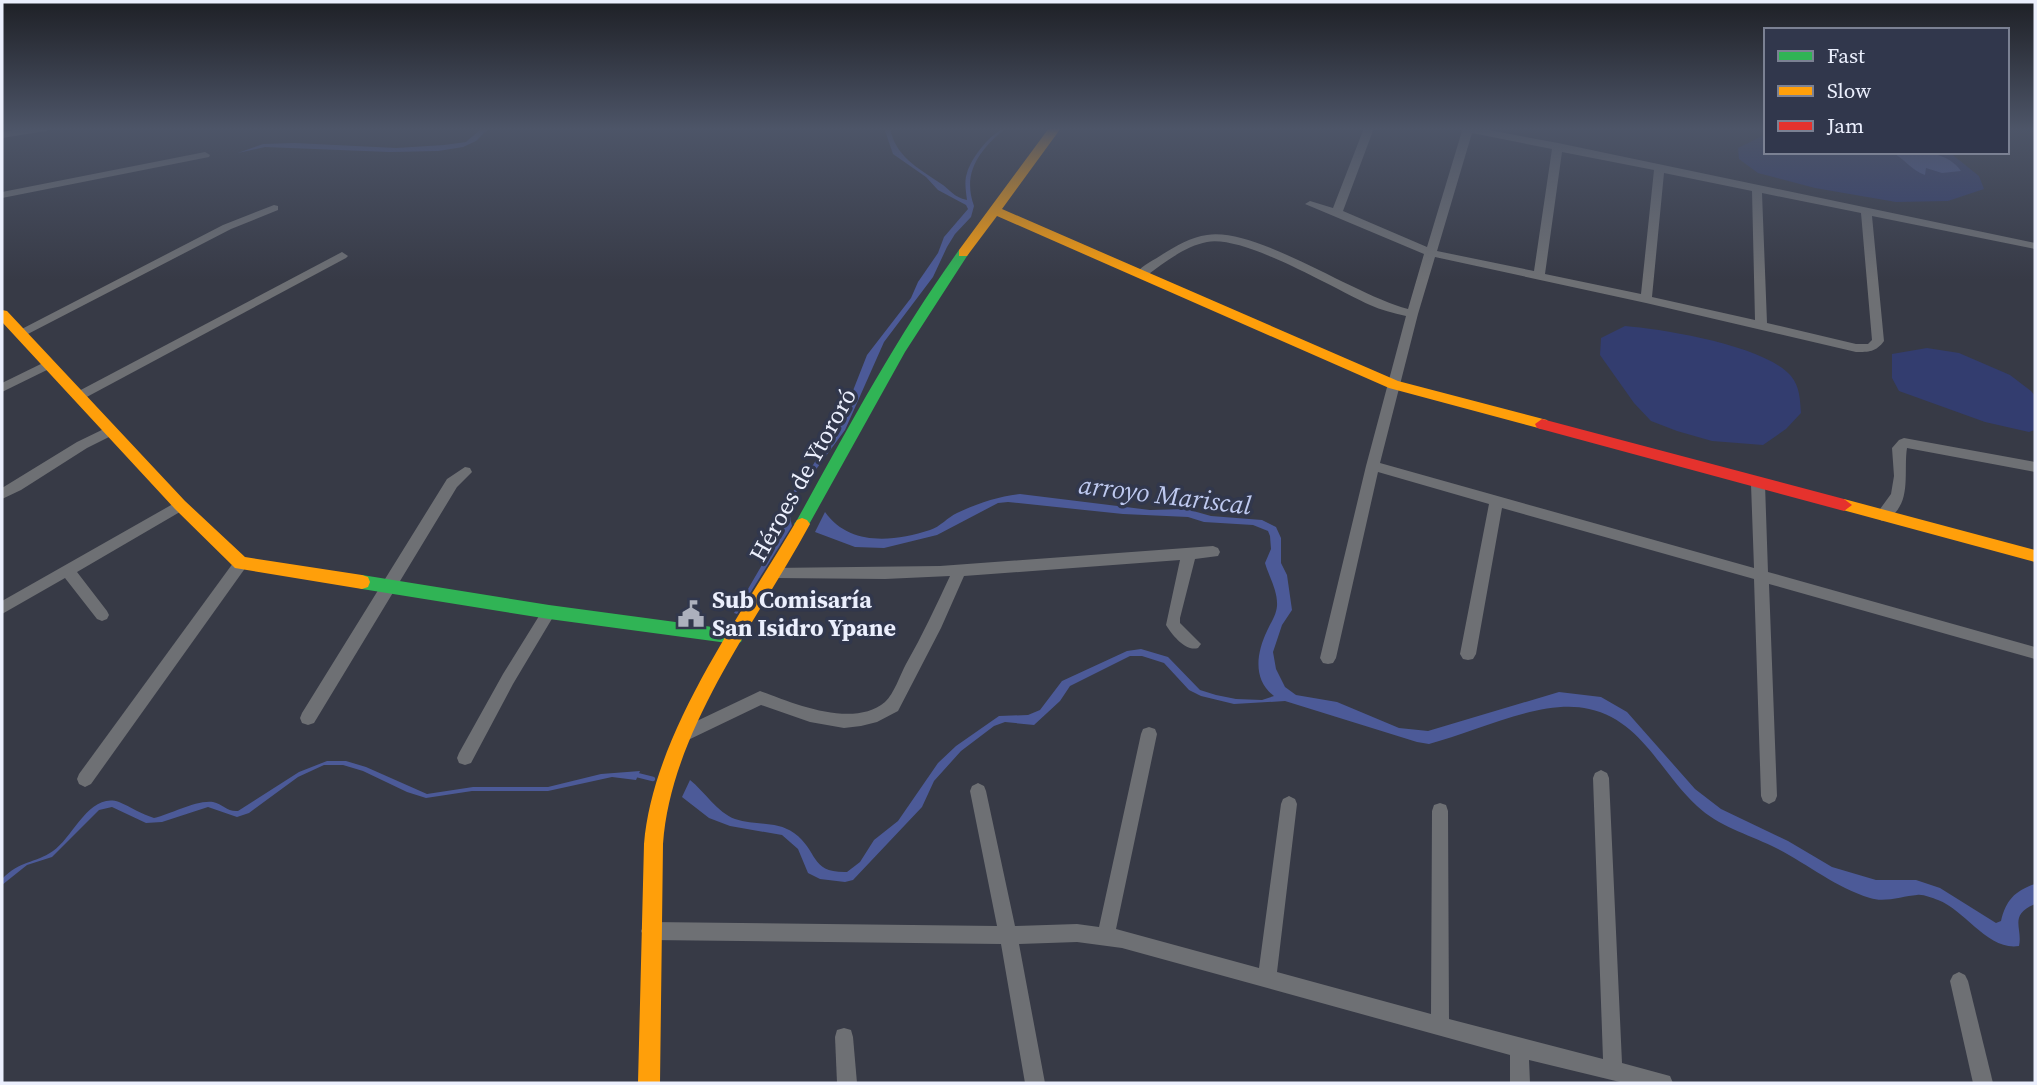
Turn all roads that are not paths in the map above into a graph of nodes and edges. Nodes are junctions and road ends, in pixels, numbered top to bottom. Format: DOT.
graph roads {
  1 [pos="85,179"];
  2 [pos="1017,179"];
  3 [pos="1350,179"];
  4 [pos="1452,179"];
  5 [pos="1553,179"];
  6 [pos="1658,179"];
  7 [pos="1713,179"];
  8 [pos="1757,188"];
  9 [pos="2,195"];
  10 [pos="1310,204"];
  11 [pos="274,208"];
  12 [pos="1867,209"];
  13 [pos="993,210"];
  14 [pos="1337,212"];
  15 [pos="2035,246"];
  16 [pos="1431,253"];
  17 [pos="342,256"];
  18 [pos="1142,273"];
  19 [pos="1539,276"];
  20 [pos="1646,299"];
  21 [pos="2,314"];
  22 [pos="1412,314"];
  23 [pos="1761,326"];
  24 [pos="20,333"];
  25 [pos="47,365"];
  26 [pos="1394,385"];
  27 [pos="2,388"];
  28 [pos="79,396"];
  29 [pos="110,430"];
  30 [pos="1373,466"];
  31 [pos="2035,467"];
  32 [pos="465,472"];
  33 [pos="1758,484"];
  34 [pos="2,494"];
  35 [pos="1497,500"];
  36 [pos="180,505"];
  37 [pos="1882,516"];
  38 [pos="1213,552"];
  39 [pos="1189,553"];
  40 [pos="2035,556"];
  41 [pos="241,563"];
  42 [pos="960,569"];
  43 [pos="67,570"];
  44 [pos="776,572"];
  45 [pos="1762,576"];
  46 [pos="389,587"];
  47 [pos="2,608"];
  48 [pos="549,612"];
  49 [pos="102,615"];
  50 [pos="735,637"];
  51 [pos="1193,644"];
  52 [pos="2035,653"];
  53 [pos="1468,654"];
  54 [pos="1328,658"];
  55 [pos="308,718"];
  56 [pos="686,734"];
  57 [pos="1149,734"];
  58 [pos="465,758"];
  59 [pos="1601,778"];
  60 [pos="85,779"];
  61 [pos="978,791"];
  62 [pos="1769,796"];
  63 [pos="1289,804"];
  64 [pos="1440,811"];
  65 [pos="650,931"];
  66 [pos="1009,935"];
  67 [pos="1106,936"];
  68 [pos="1267,979"];
  69 [pos="1959,981"];
  70 [pos="1440,1026"];
  71 [pos="844,1037"];
  72 [pos="1519,1048"];
  73 [pos="1613,1070"];
  74 [pos="649,1083"];
  75 [pos="847,1083"];
  76 [pos="1035,1083"];
  77 [pos="1520,1083"];
  78 [pos="1663,1083"];
  79 [pos="1983,1083"];
  1 -- 9 [label="street"];
  2 -- 13 [label="street, Héroes de Ytororó"];
  3 -- 14 [label="street"];
  4 -- 16 [label="street"];
  5 -- 19 [label="street"];
  6 -- 20 [label="street"];
  7 -- 8 [label="street"];
  8 -- 12 [label="street"];
  8 -- 23 [label="street"];
  10 -- 14 [label="street"];
  11 -- 24 [label="street"];
  12 -- 15 [label="street"];
  12 -- 23 [label="street"];
  13 -- 18 [label="street"];
  13 -- 44 [label="street, Héroes de Ytororó"];
  14 -- 16 [label="street"];
  16 -- 19 [label="street"];
  16 -- 22 [label="street"];
  17 -- 28 [label="street"];
  18 -- 22 [label="street"];
  18 -- 26 [label="street"];
  19 -- 20 [label="street"];
  20 -- 23 [label="street"];
  21 -- 24 [label="street"];
  22 -- 26 [label="street"];
  24 -- 25 [label="street"];
  25 -- 27 [label="street"];
  25 -- 28 [label="street"];
  26 -- 30 [label="street"];
  26 -- 33 [label="street"];
  28 -- 29 [label="street"];
  29 -- 34 [label="street"];
  29 -- 36 [label="street"];
  30 -- 35 [label="street"];
  30 -- 54 [label="street"];
  31 -- 37 [label="street"];
  32 -- 46 [label="street"];
  33 -- 37 [label="street"];
  33 -- 45 [label="street"];
  35 -- 45 [label="street"];
  35 -- 53 [label="street"];
  36 -- 41 [label="street"];
  36 -- 43 [label="street"];
  37 -- 40 [label="street"];
  38 -- 39 [label="street"];
  39 -- 42 [label="street"];
  39 -- 51 [label="street"];
  41 -- 46 [label="street"];
  41 -- 60 [label="street"];
  42 -- 44 [label="street"];
  42 -- 56 [label="street"];
  43 -- 47 [label="street"];
  43 -- 49 [label="street"];
  44 -- 50 [label="street, Héroes de Ytororó"];
  45 -- 52 [label="street"];
  45 -- 62 [label="street"];
  46 -- 48 [label="street"];
  46 -- 55 [label="street"];
  48 -- 50 [label="street"];
  48 -- 58 [label="street"];
  50 -- 56 [label="street, Héroes de Ytororó"];
  56 -- 65 [label="street, Héroes de Ytororó"];
  57 -- 67 [label="street"];
  59 -- 73 [label="street"];
  61 -- 66 [label="street"];
  63 -- 68 [label="street"];
  64 -- 70 [label="street"];
  65 -- 66 [label="street"];
  65 -- 74 [label="street, Héroes de Ytororó"];
  66 -- 67 [label="street"];
  66 -- 76 [label="street"];
  67 -- 68 [label="street"];
  68 -- 70 [label="street"];
  69 -- 79 [label="street"];
  70 -- 72 [label="street"];
  71 -- 75 [label="street"];
  72 -- 73 [label="street"];
  72 -- 77 [label="street"];
  73 -- 78 [label="street"];
}
